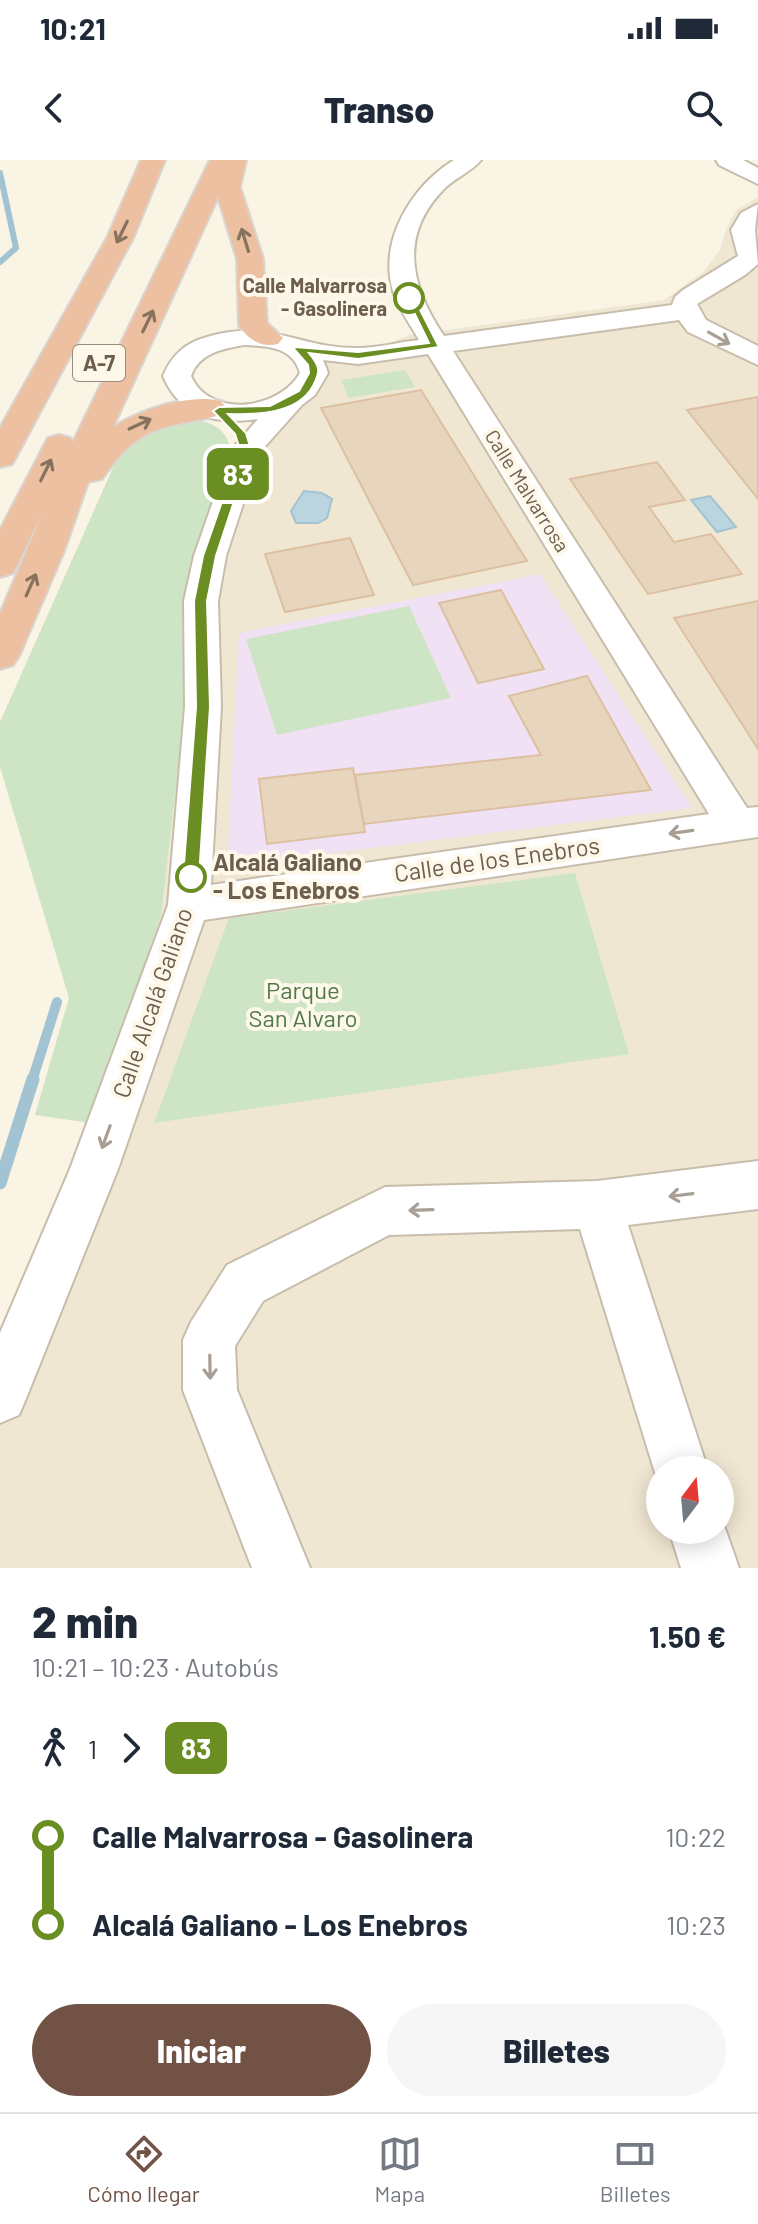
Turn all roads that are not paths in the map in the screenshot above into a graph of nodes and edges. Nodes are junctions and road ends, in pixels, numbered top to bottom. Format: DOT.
graph roads {
  1 [pos="153,160"];
  2 [pos="196,160"];
  3 [pos="222,160"];
  4 [pos="234,160"];
  5 [pos="470,160"];
  6 [pos="727,160"];
  7 [pos="758,177"];
  8 [pos="758,211"];
  9 [pos="686,311"];
  10 [pos="268,338"];
  11 [pos="436,345"];
  12 [pos="299,349"];
  13 [pos="358,356"];
  14 [pos="758,357"];
  15 [pos="312,383"];
  16 [pos="289,403"];
  17 [pos="214,410"];
  18 [pos="246,450"];
  19 [pos="0,457"];
  20 [pos="46,551"];
  21 [pos="0,565"];
  22 [pos="0,656"];
  23 [pos="747,823"];
  24 [pos="189,905"];
  25 [pos="758,1185"];
  26 [pos="597,1205"];
  27 [pos="0,1396"];
  28 [pos="676,1456"];
  29 [pos="702,1544"];
  30 [pos="281,1568"];
  31 [pos="710,1568"];
  1 -- 19 [label="highway, A-7, one-way"];
  21 -- 2 [label="highway, A-7, one-way"];
  20 -- 3 [label="highway, one-way"];
  10 -- 4 [label="highway, one-way"];
  5 -- 11 [label="street, Calle Malvarrosa"];
  6 -- 7 [label="street"];
  8 -- 9 [label="street"];
  9 -- 11 [label="street"];
  9 -- 14 [label="street, one-way"];
  10 -- 12 [label="street"];
  10 -- 17 [label="street"];
  11 -- 13 [label="street"];
  11 -- 23 [label="street, Calle Malvarrosa"];
  12 -- 13 [label="street"];
  12 -- 15 [label="street"];
  13 -- 15 [label="street, Calle Alcalá Galiano"];
  15 -- 16 [label="street, Calle Alcalá Galiano"];
  16 -- 17 [label="street"];
  16 -- 18 [label="street, Calle Alcalá Galiano"];
  17 -- 18 [label="street"];
  20 -- 17 [label="highway, one-way"];
  18 -- 24 [label="street, Calle Alcalá Galiano"];
  22 -- 20 [label="highway, one-way"];
  23 -- 24 [label="street, Calle de los Enebros, one-way"];
  24 -- 27 [label="street, Calle Alcalá Galiano, one-way"];
  25 -- 26 [label="street, one-way"];
  26 -- 28 [label="street"];
  26 -- 30 [label="street, one-way"];
  29 -- 31 [label="street"];
}
